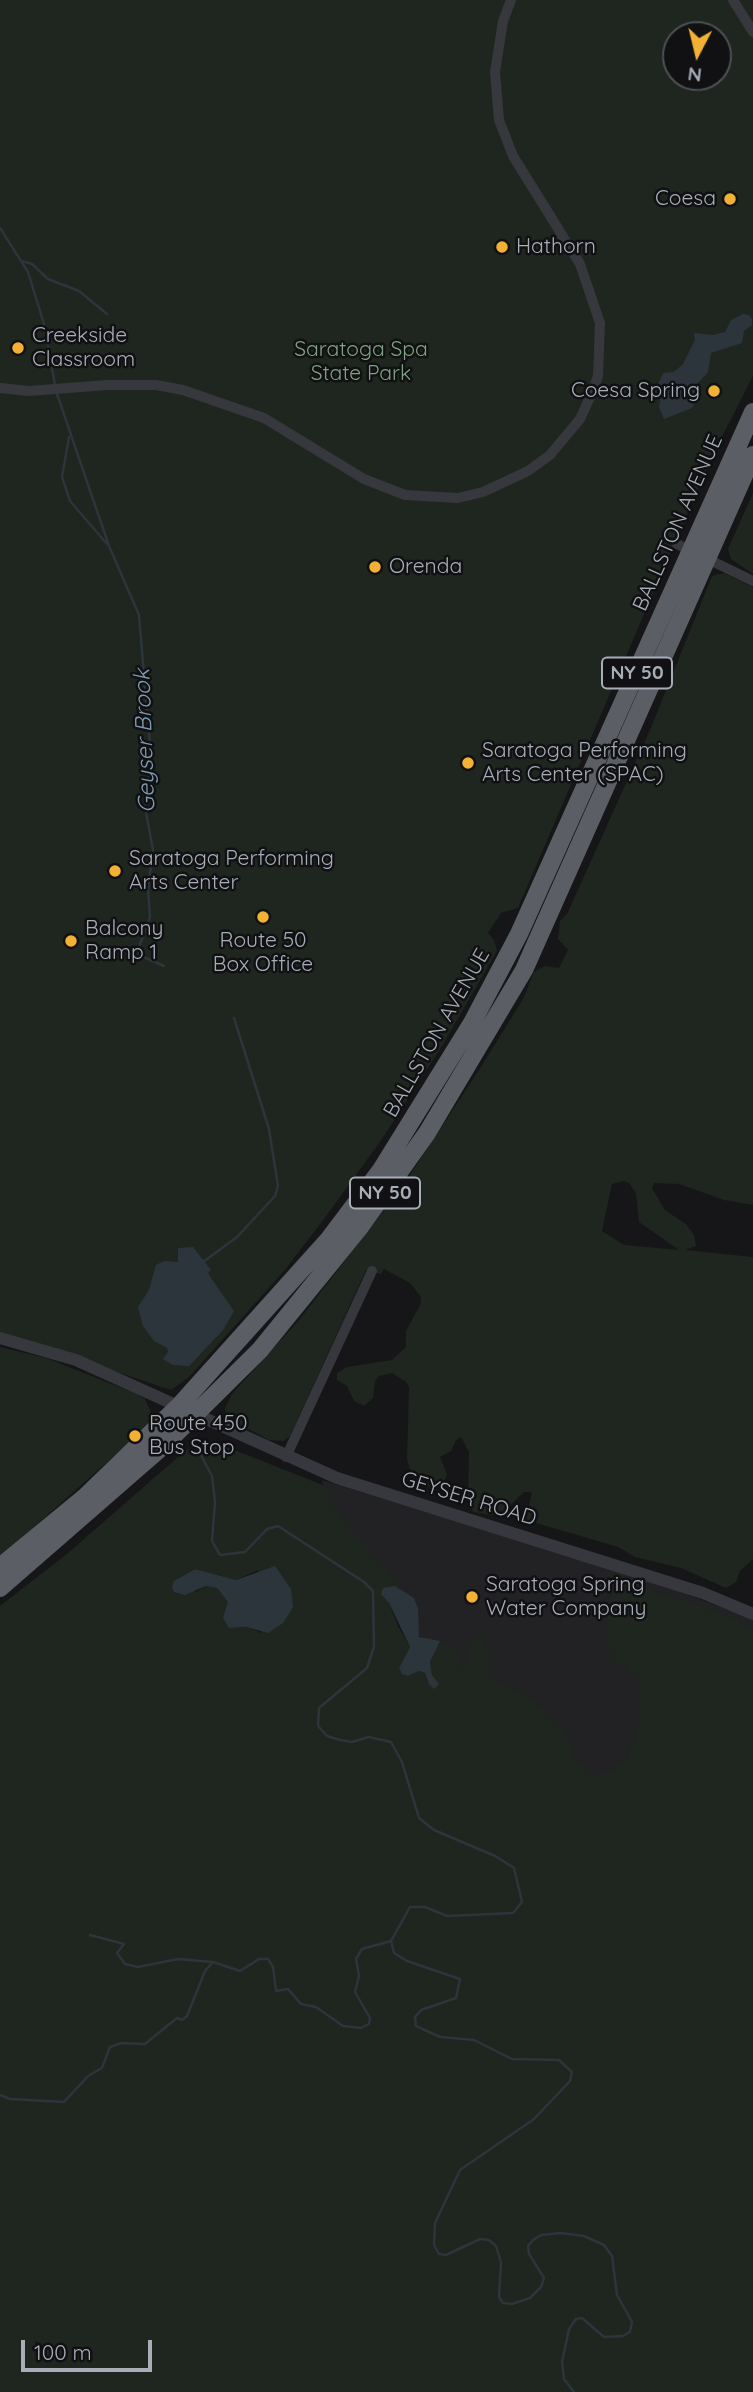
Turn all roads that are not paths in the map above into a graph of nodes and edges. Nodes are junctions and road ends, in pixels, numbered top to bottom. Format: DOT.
graph roads {
  1 [pos="511,0"];
  2 [pos="733,0"];
  3 [pos="753,32"];
  4 [pos="0,388"];
  5 [pos="753,412"];
  6 [pos="753,455"];
  7 [pos="683,548"];
  8 [pos="708,560"];
  9 [pos="753,581"];
  10 [pos="372,1271"];
  11 [pos="0,1338"];
  12 [pos="187,1410"];
  13 [pos="286,1457"];
  14 [pos="0,1567"];
  15 [pos="0,1588"];
  16 [pos="753,1614"];
  1 -- 4 [label="street"];
  2 -- 3 [label="street"];
  5 -- 7 [label="highway, BALLSTON AVENUE / NY 50"];
  6 -- 8 [label="highway, BALLSTON AVENUE / NY 50"];
  7 -- 8 [label="street"];
  7 -- 12 [label="highway, BALLSTON AVENUE / NY 50"];
  8 -- 9 [label="street"];
  8 -- 12 [label="highway, BALLSTON AVENUE / NY 50"];
  10 -- 13 [label="street"];
  11 -- 12 [label="street, GEYSER ROAD"];
  12 -- 13 [label="street, GEYSER ROAD"];
  12 -- 14 [label="highway, BALLSTON AVENUE / NY 50"];
  12 -- 15 [label="highway, BALLSTON AVENUE / NY 50"];
  13 -- 16 [label="street, GEYSER ROAD"];
}
